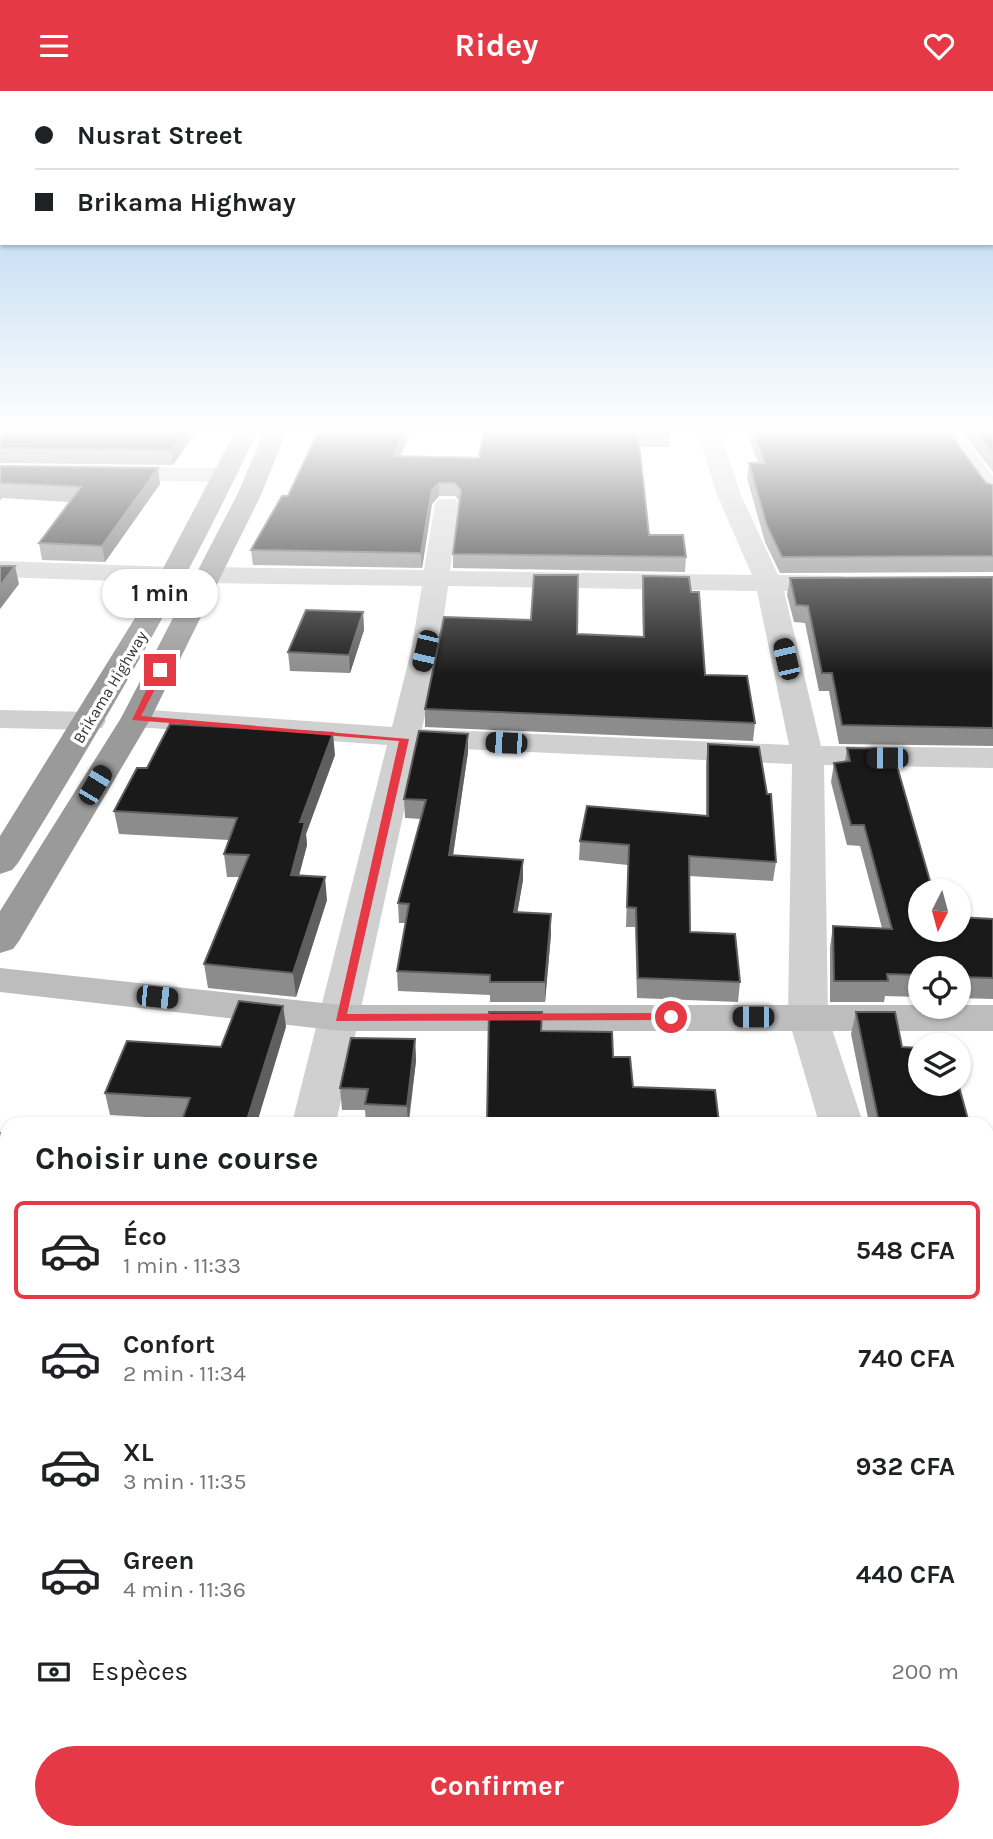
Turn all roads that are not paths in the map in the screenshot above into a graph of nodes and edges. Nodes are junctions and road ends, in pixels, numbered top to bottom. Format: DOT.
graph roads {
  1 [pos="207,512"];
  2 [pos="238,512"];
  3 [pos="446,512"];
  4 [pos="736,512"];
  5 [pos="0,569"];
  6 [pos="175,575"];
  7 [pos="209,575"];
  8 [pos="436,580"];
  9 [pos="769,584"];
  10 [pos="867,584"];
  11 [pos="136,718"];
  12 [pos="0,719"];
  13 [pos="91,721"];
  14 [pos="404,739"];
  15 [pos="808,758"];
  16 [pos="993,758"];
  17 [pos="0,863"];
  18 [pos="0,941"];
  19 [pos="0,980"];
  20 [pos="808,1017"];
  21 [pos="341,1018"];
  22 [pos="993,1018"];
  23 [pos="316,1117"];
  24 [pos="839,1117"];
  1 -- 6 [label="highway, Brikama Highway"];
  2 -- 7 [label="highway, Brikama Highway"];
  3 -- 8 [label="street"];
  4 -- 9 [label="street"];
  5 -- 6 [label="street"];
  6 -- 13 [label="highway, Brikama Highway"];
  7 -- 8 [label="street"];
  7 -- 11 [label="highway, Brikama Highway"];
  8 -- 9 [label="street"];
  8 -- 14 [label="street"];
  9 -- 10 [label="street"];
  9 -- 15 [label="street"];
  11 -- 14 [label="street"];
  11 -- 18 [label="highway, Brikama Highway"];
  12 -- 13 [label="street"];
  13 -- 17 [label="highway, Brikama Highway"];
  14 -- 15 [label="street"];
  14 -- 21 [label="street"];
  15 -- 16 [label="street"];
  15 -- 20 [label="street"];
  19 -- 21 [label="street"];
  20 -- 21 [label="street"];
  20 -- 22 [label="street"];
  20 -- 24 [label="street"];
  21 -- 23 [label="street"];
}
